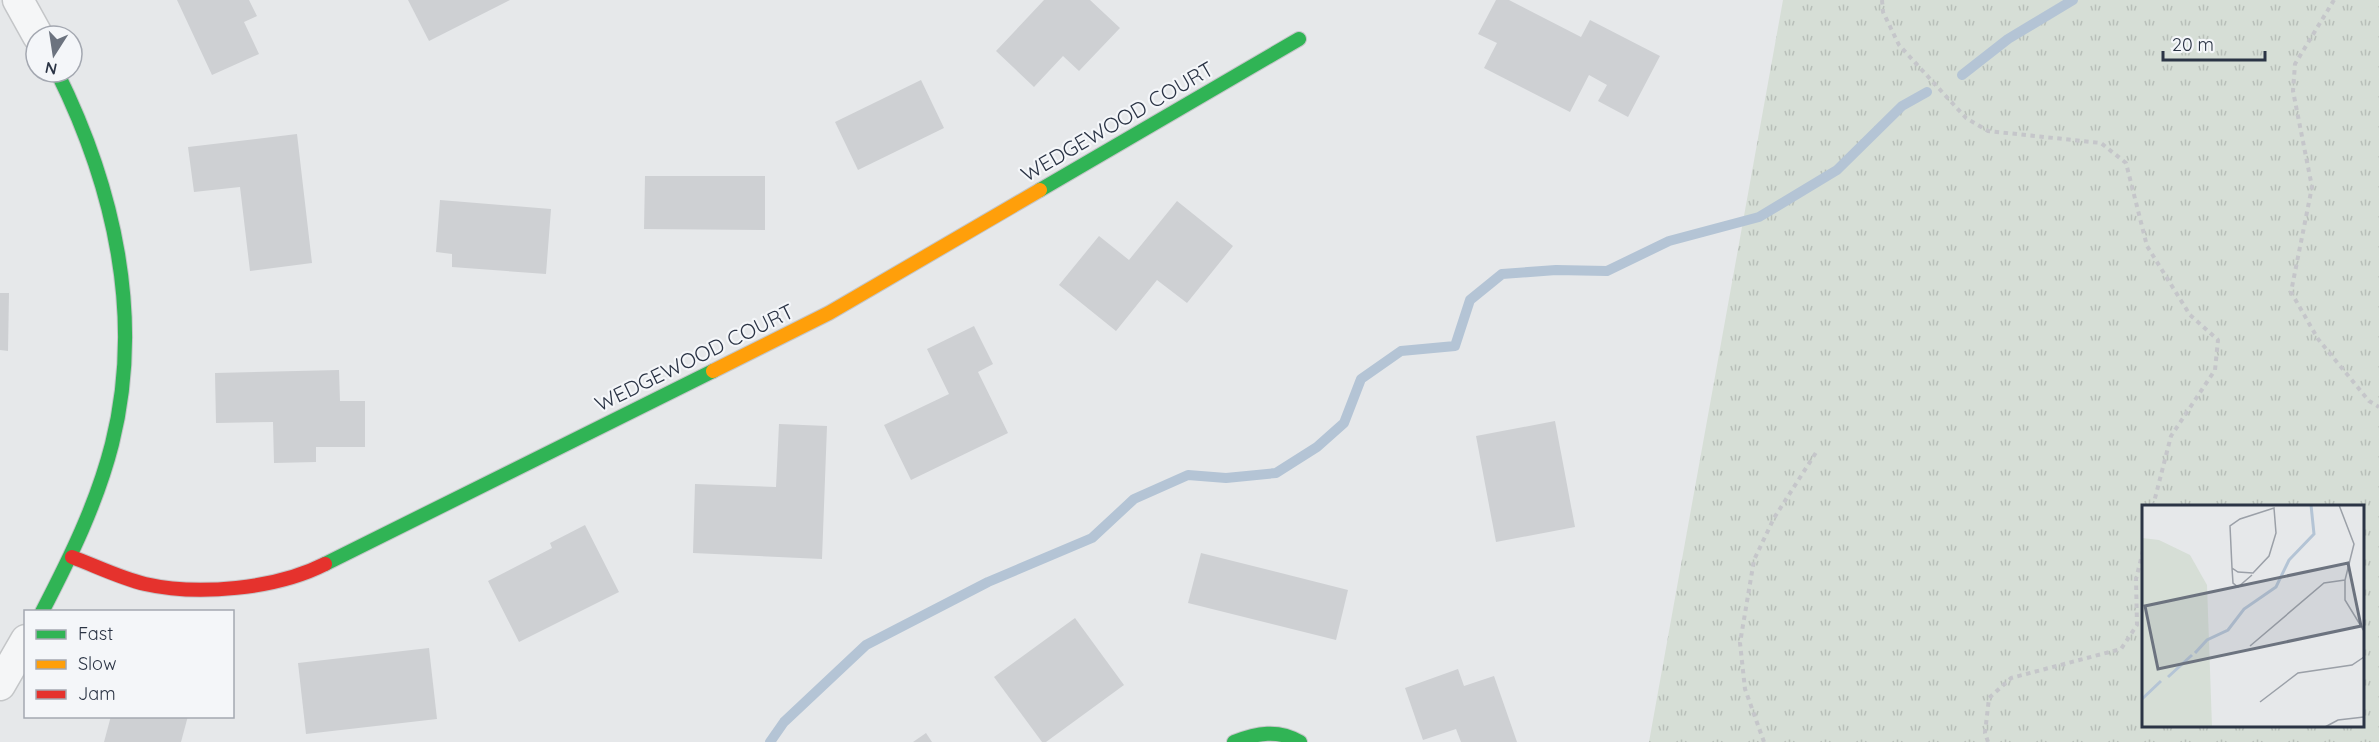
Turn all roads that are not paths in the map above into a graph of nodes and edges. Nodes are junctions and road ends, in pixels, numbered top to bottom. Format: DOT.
graph roads {
  1 [pos="18,0"];
  2 [pos="31,24"];
  3 [pos="1299,39"];
  4 [pos="62,84"];
  5 [pos="72,557"];
  6 [pos="43,610"];
  7 [pos="24,643"];
  8 [pos="0,685"];
  9 [pos="1234,742"];
  10 [pos="1300,742"];
  1 -- 2 [label="street"];
  3 -- 5 [label="street, WEDGEWOOD COURT"];
  4 -- 5 [label="street"];
  5 -- 6 [label="street"];
  7 -- 8 [label="street"];
  9 -- 10 [label="street"];
}
